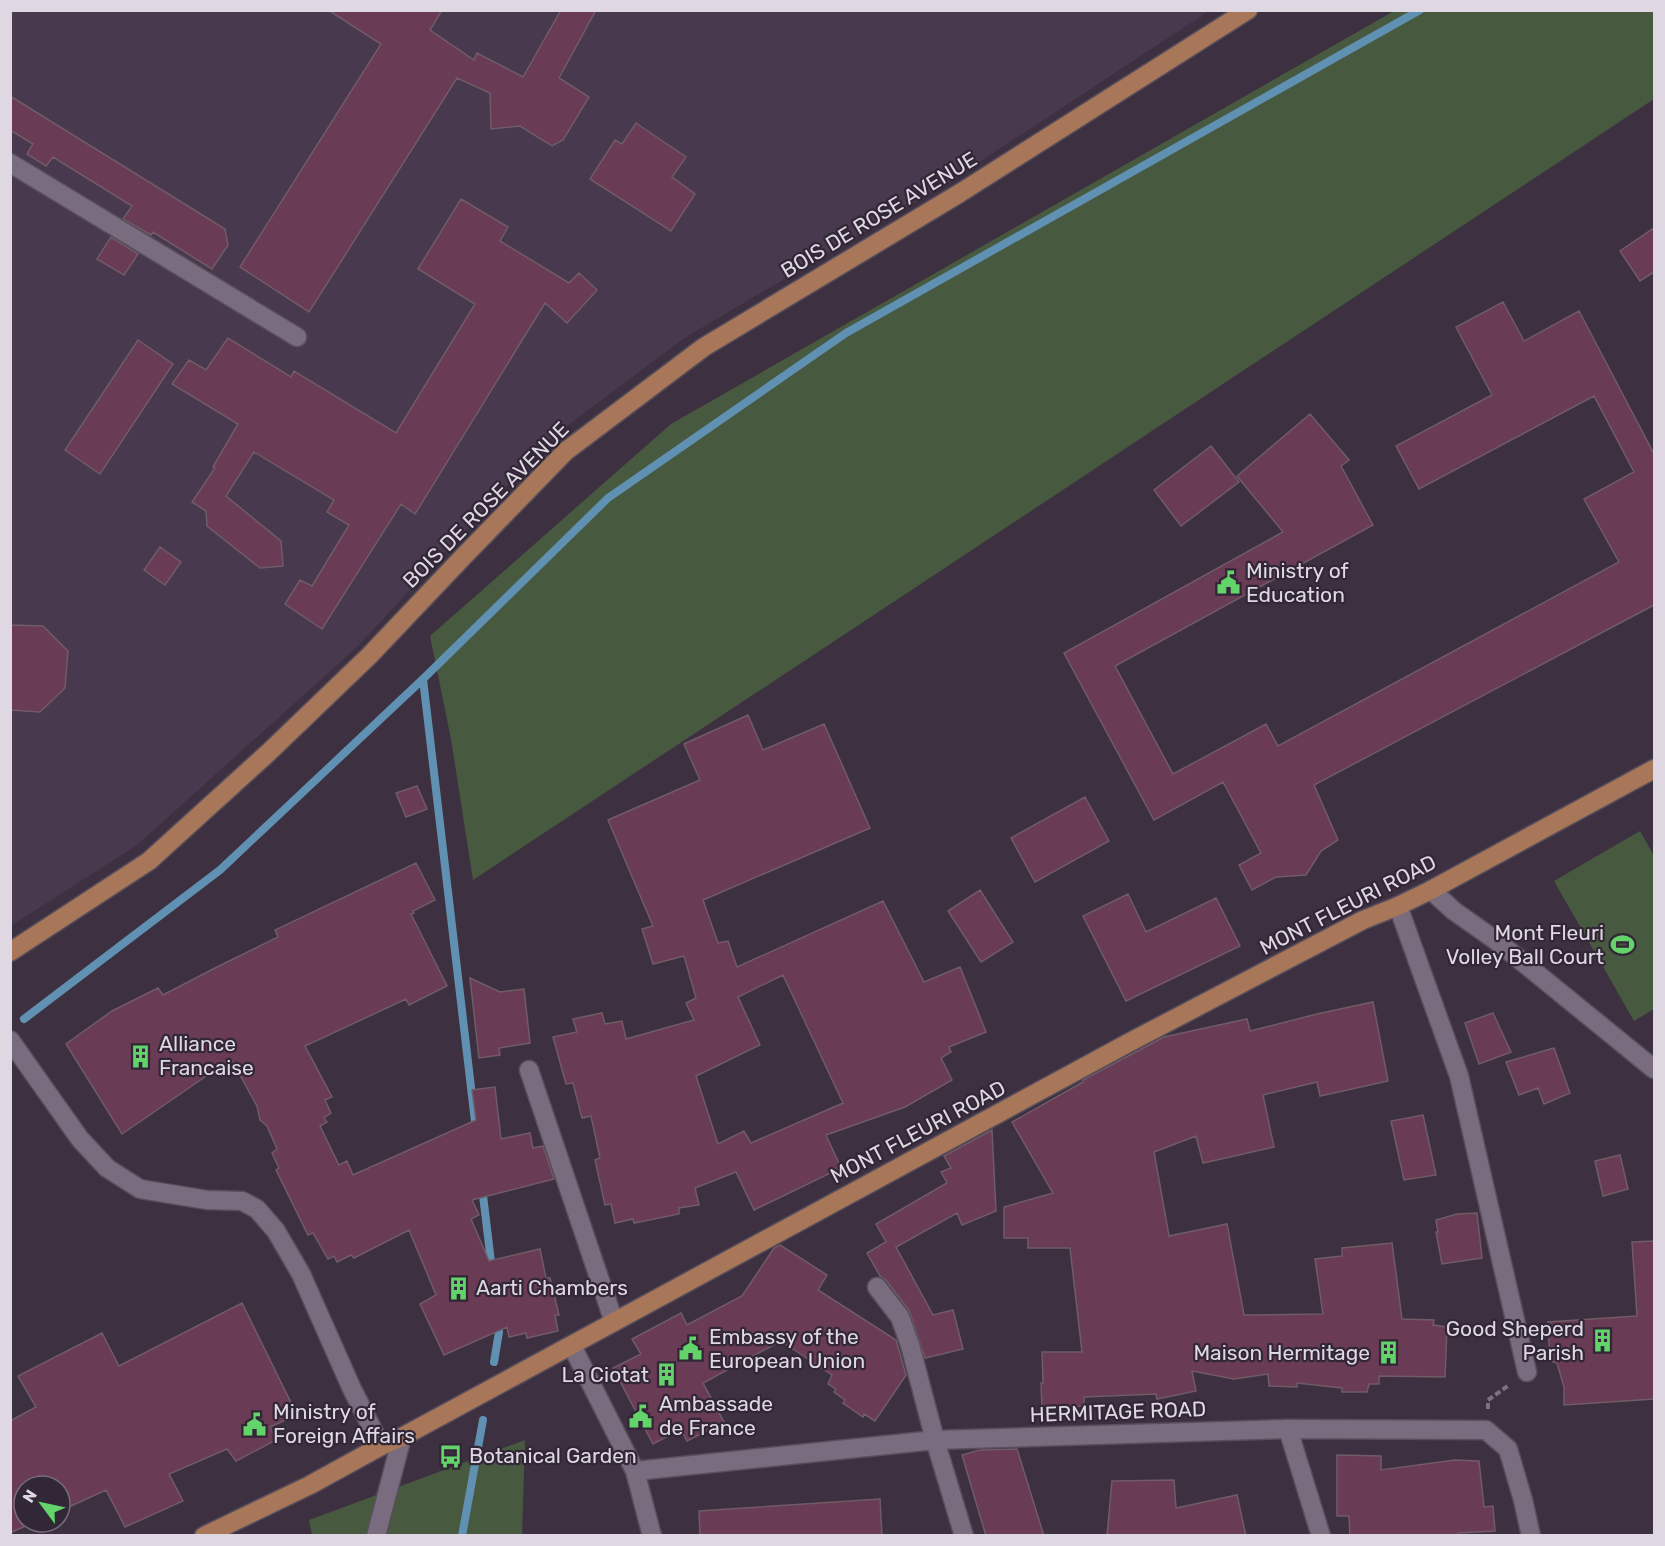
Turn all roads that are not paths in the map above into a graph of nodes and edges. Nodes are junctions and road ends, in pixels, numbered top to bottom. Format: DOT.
graph roads {
  1 [pos="1248,10"];
  2 [pos="10,163"];
  3 [pos="297,337"];
  4 [pos="1654,769"];
  5 [pos="1431,890"];
  6 [pos="1398,906"];
  7 [pos="10,952"];
  8 [pos="10,1040"];
  9 [pos="1654,1069"];
  10 [pos="529,1070"];
  11 [pos="877,1287"];
  12 [pos="614,1322"];
  13 [pos="572,1346"];
  14 [pos="1527,1372"];
  15 [pos="1288,1429"];
  16 [pos="402,1437"];
  17 [pos="935,1440"];
  18 [pos="381,1446"];
  19 [pos="635,1471"];
  20 [pos="204,1536"];
  21 [pos="376,1536"];
  22 [pos="652,1536"];
  23 [pos="964,1536"];
  24 [pos="1321,1536"];
  25 [pos="1531,1536"];
  1 -- 7 [label="main road, BOIS DE ROSE AVENUE"];
  2 -- 3 [label="street"];
  4 -- 5 [label="main road, MONT FLEURI ROAD"];
  5 -- 6 [label="main road, MONT FLEURI ROAD"];
  5 -- 9 [label="street"];
  6 -- 12 [label="main road, MONT FLEURI ROAD"];
  6 -- 14 [label="street"];
  8 -- 18 [label="street"];
  10 -- 12 [label="street"];
  11 -- 17 [label="street"];
  12 -- 13 [label="main road, MONT FLEURI ROAD"];
  13 -- 16 [label="main road, MONT FLEURI ROAD"];
  13 -- 19 [label="street"];
  15 -- 17 [label="street, HERMITAGE ROAD"];
  15 -- 24 [label="street"];
  15 -- 25 [label="street, HERMITAGE ROAD"];
  16 -- 18 [label="main road, MONT FLEURI ROAD"];
  16 -- 21 [label="street"];
  17 -- 19 [label="street, HERMITAGE ROAD"];
  17 -- 23 [label="street"];
  18 -- 20 [label="main road, MONT FLEURI ROAD"];
  19 -- 22 [label="street"];
}
